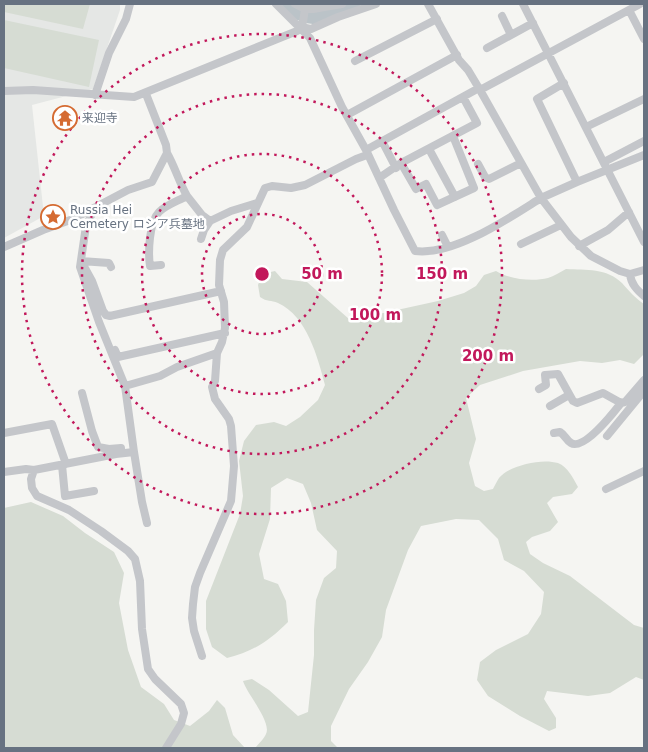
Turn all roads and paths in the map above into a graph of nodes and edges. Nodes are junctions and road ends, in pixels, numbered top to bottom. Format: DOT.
graph roads {
  1 [pos="130,4"];
  2 [pos="276,4"];
  3 [pos="295,4"];
  4 [pos="342,4"];
  5 [pos="376,4"];
  6 [pos="428,4"];
  7 [pos="523,4"];
  8 [pos="640,4"];
  9 [pos="629,10"];
  10 [pos="305,11"];
  11 [pos="502,16"];
  12 [pos="437,19"];
  13 [pos="533,23"];
  14 [pos="302,25"];
  15 [pos="511,35"];
  16 [pos="644,39"];
  17 [pos="488,48"];
  18 [pos="549,53"];
  19 [pos="456,55"];
  20 [pos="355,61"];
  21 [pos="564,83"];
  22 [pos="479,89"];
  23 [pos="4,92"];
  24 [pos="146,94"];
  25 [pos="95,96"];
  26 [pos="463,97"];
  27 [pos="644,99"];
  28 [pos="347,115"];
  29 [pos="586,127"];
  30 [pos="453,136"];
  31 [pos="644,141"];
  32 [pos="382,142"];
  33 [pos="429,149"];
  34 [pos="366,152"];
  35 [pos="167,153"];
  36 [pos="644,155"];
  37 [pos="521,163"];
  38 [pos="606,165"];
  39 [pos="399,166"];
  40 [pos="378,178"];
  41 [pos="470,178"];
  42 [pos="577,182"];
  43 [pos="187,196"];
  44 [pos="455,197"];
  45 [pos="541,198"];
  46 [pos="257,203"];
  47 [pos="95,208"];
  48 [pos="629,212"];
  49 [pos="210,221"];
  50 [pos="562,225"];
  51 [pos="640,225"];
  52 [pos="442,235"];
  53 [pos="201,239"];
  54 [pos="644,242"];
  55 [pos="521,244"];
  56 [pos="579,246"];
  57 [pos="4,247"];
  58 [pos="448,247"];
  59 [pos="81,261"];
  60 [pos="161,265"];
  61 [pos="111,267"];
  62 [pos="644,270"];
  63 [pos="630,274"];
  64 [pos="221,291"];
  65 [pos="644,296"];
  66 [pos="99,322"];
  67 [pos="225,333"];
  68 [pos="217,353"];
  69 [pos="644,381"];
  70 [pos="125,386"];
  71 [pos="539,389"];
  72 [pos="644,391"];
  73 [pos="82,393"];
  74 [pos="569,395"];
  75 [pos="621,403"];
  76 [pos="550,406"];
  77 [pos="554,432"];
  78 [pos="4,433"];
  79 [pos="607,436"];
  80 [pos="134,450"];
  81 [pos="64,464"];
  82 [pos="34,470"];
  83 [pos="644,471"];
  84 [pos="4,472"];
  85 [pos="606,489"];
  86 [pos="94,491"];
  87 [pos="147,523"];
  88 [pos="202,656"];
  89 [pos="166,748"];
  1 -- 25 [label="street"];
  2 -- 14 [label="street"];
  3 -- 10 [label="street"];
  4 -- 10 [label="street"];
  5 -- 14 [label="street"];
  6 -- 12 [label="street"];
  7 -- 13 [label="street"];
  8 -- 9 [label="street"];
  9 -- 16 [label="street"];
  9 -- 18 [label="street"];
  10 -- 14 [label="street"];
  11 -- 15 [label="street"];
  12 -- 19 [label="street"];
  12 -- 20 [label="street"];
  13 -- 15 [label="street"];
  13 -- 18 [label="street"];
  14 -- 24 [label="street"];
  14 -- 28 [label="street"];
  15 -- 17 [label="street"];
  18 -- 21 [label="street"];
  18 -- 22 [label="street"];
  19 -- 22 [label="street"];
  19 -- 28 [label="street"];
  21 -- 29 [label="street"];
  21 -- 42 [label="street"];
  22 -- 26 [label="street"];
  22 -- 37 [label="street"];
  23 -- 25 [label="street"];
  24 -- 25 [label="street"];
  24 -- 35 [label="street"];
  26 -- 30 [label="street"];
  26 -- 32 [label="street"];
  27 -- 29 [label="street"];
  28 -- 34 [label="street"];
  29 -- 38 [label="street"];
  30 -- 33 [label="street"];
  30 -- 41 [label="street"];
  31 -- 38 [label="street"];
  32 -- 34 [label="street"];
  32 -- 39 [label="street"];
  33 -- 39 [label="street"];
  33 -- 44 [label="street"];
  34 -- 40 [label="street"];
  34 -- 46 [label="street"];
  35 -- 43 [label="street"];
  35 -- 47 [label="street"];
  36 -- 38 [label="street"];
  37 -- 41 [label="street"];
  37 -- 45 [label="street"];
  38 -- 42 [label="street"];
  38 -- 48 [label="street"];
  39 -- 40 [label="street"];
  39 -- 44 [label="street"];
  40 -- 58 [label="street"];
  41 -- 44 [label="street"];
  42 -- 45 [label="street"];
  43 -- 49 [label="street"];
  43 -- 60 [label="street"];
  45 -- 50 [label="street"];
  45 -- 58 [label="street"];
  46 -- 49 [label="street"];
  46 -- 64 [label="street"];
  47 -- 57 [label="street"];
  47 -- 59 [label="street"];
  48 -- 51 [label="street"];
  48 -- 56 [label="street"];
  49 -- 53 [label="street"];
  50 -- 55 [label="street"];
  50 -- 56 [label="street"];
  51 -- 54 [label="street"];
  52 -- 58 [label="street"];
  56 -- 63 [label="street"];
  59 -- 61 [label="street"];
  59 -- 64 [label="street"];
  59 -- 66 [label="street"];
  62 -- 63 [label="street"];
  63 -- 65 [label="street"];
  64 -- 67 [label="street"];
  66 -- 67 [label="street"];
  66 -- 70 [label="street"];
  67 -- 68 [label="street"];
  68 -- 70 [label="street"];
  68 -- 88 [label="street"];
  69 -- 75 [label="street"];
  70 -- 80 [label="street"];
  71 -- 74 [label="street"];
  72 -- 79 [label="street"];
  73 -- 80 [label="street"];
  74 -- 75 [label="street"];
  74 -- 76 [label="street"];
  75 -- 77 [label="street"];
  78 -- 81 [label="street"];
  80 -- 81 [label="street"];
  80 -- 87 [label="street"];
  81 -- 82 [label="street"];
  81 -- 86 [label="street"];
  82 -- 84 [label="street"];
  82 -- 89 [label="street"];
  83 -- 85 [label="street"];
}
